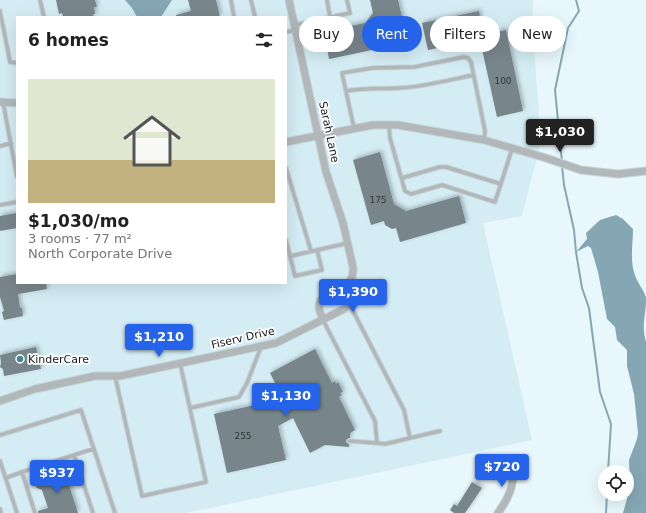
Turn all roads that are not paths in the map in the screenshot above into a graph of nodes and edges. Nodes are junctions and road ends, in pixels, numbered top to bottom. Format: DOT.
graph roads {
  1 [pos="40,0"];
  2 [pos="231,0"];
  3 [pos="251,0"];
  4 [pos="289,0"];
  5 [pos="327,0"];
  6 [pos="347,0"];
  7 [pos="0,11"];
  8 [pos="44,16"];
  9 [pos="234,16"];
  10 [pos="255,16"];
  11 [pos="330,16"];
  12 [pos="335,16"];
  13 [pos="299,27"];
  14 [pos="295,28"];
  15 [pos="287,32"];
  16 [pos="16,63"];
  17 [pos="473,75"];
  18 [pos="346,91"];
  19 [pos="1,102"];
  20 [pos="16,103"];
  21 [pos="389,125"];
  22 [pos="354,128"];
  23 [pos="318,135"];
  24 [pos="484,140"];
  25 [pos="287,142"];
  26 [pos="11,143"];
  27 [pos="0,146"];
  28 [pos="512,148"];
  29 [pos="16,171"];
  30 [pos="287,171"];
  31 [pos="646,171"];
  32 [pos="402,178"];
  33 [pos="501,184"];
  34 [pos="16,202"];
  35 [pos="0,205"];
  36 [pos="287,243"];
  37 [pos="348,243"];
  38 [pos="317,250"];
  39 [pos="311,251"];
  40 [pos="291,256"];
  41 [pos="343,288"];
  42 [pos="347,306"];
  43 [pos="323,320"];
  44 [pos="261,346"];
  45 [pos="180,363"];
  46 [pos="115,376"];
  47 [pos="0,401"];
  48 [pos="190,408"];
  49 [pos="440,431"];
  50 [pos="0,435"];
  51 [pos="410,438"];
  52 [pos="349,441"];
  53 [pos="377,443"];
  54 [pos="93,448"];
  55 [pos="74,455"];
  56 [pos="0,461"];
  57 [pos="514,466"];
  58 [pos="22,472"];
  59 [pos="6,478"];
  60 [pos="0,509"];
  61 [pos="1,513"];
  62 [pos="17,513"];
  63 [pos="35,513"];
  64 [pos="93,513"];
  65 [pos="115,513"];
  66 [pos="498,513"];
  1 -- 8 [label="lane"];
  2 -- 9 [label="lane"];
  3 -- 10 [label="lane"];
  4 -- 14 [label="street, Sarah Lane"];
  5 -- 11 [label="lane"];
  6 -- 12 [label="lane"];
  7 -- 16 [label="lane"];
  13 -- 14 [label="lane"];
  14 -- 15 [label="lane"];
  14 -- 23 [label="street, Sarah Lane"];
  17 -- 18 [label="lane"];
  17 -- 18 [label="lane"];
  17 -- 24 [label="lane"];
  18 -- 22 [label="lane"];
  19 -- 20 [label="street"];
  19 -- 26 [label="lane"];
  21 -- 22 [label="street"];
  21 -- 24 [label="street"];
  21 -- 32 [label="lane"];
  22 -- 23 [label="street"];
  23 -- 25 [label="street"];
  23 -- 37 [label="street, Sarah Lane"];
  24 -- 28 [label="street"];
  26 -- 27 [label="lane"];
  26 -- 29 [label="lane"];
  28 -- 31 [label="street"];
  28 -- 33 [label="lane"];
  30 -- 39 [label="lane"];
  32 -- 33 [label="lane"];
  32 -- 33 [label="lane"];
  34 -- 35 [label="lane"];
  36 -- 40 [label="lane"];
  37 -- 38 [label="lane"];
  37 -- 41 [label="street, Sarah Lane"];
  38 -- 39 [label="lane"];
  38 -- 40 [label="lane"];
  39 -- 40 [label="lane"];
  41 -- 42 [label="street"];
  41 -- 43 [label="street"];
  42 -- 43 [label="street, Fiserv Drive"];
  42 -- 51 [label="lane"];
  43 -- 44 [label="street, Fiserv Drive"];
  43 -- 53 [label="lane"];
  44 -- 45 [label="street, Fiserv Drive"];
  44 -- 48 [label="lane"];
  45 -- 46 [label="street, Fiserv Drive"];
  45 -- 48 [label="lane"];
  46 -- 47 [label="street, Fiserv Drive"];
  46 -- 48 [label="lane"];
  49 -- 51 [label="lane"];
  50 -- 54 [label="lane"];
  51 -- 53 [label="lane"];
  52 -- 53 [label="lane"];
  54 -- 55 [label="lane"];
  54 -- 65 [label="lane"];
  55 -- 58 [label="lane"];
  55 -- 64 [label="lane"];
  56 -- 59 [label="lane"];
  57 -- 66 [label="street"];
  58 -- 59 [label="lane"];
  58 -- 63 [label="lane"];
  59 -- 62 [label="lane"];
  60 -- 61 [label="lane"];
}
